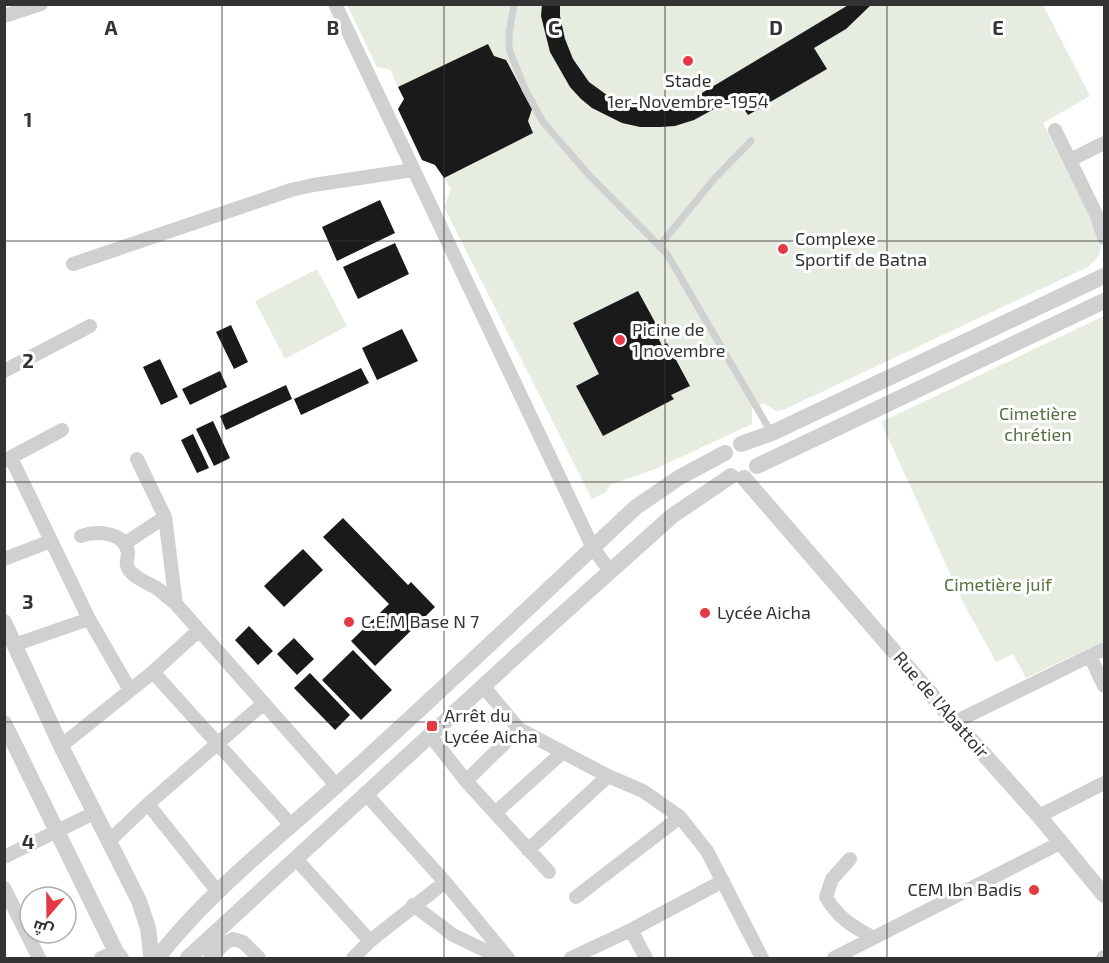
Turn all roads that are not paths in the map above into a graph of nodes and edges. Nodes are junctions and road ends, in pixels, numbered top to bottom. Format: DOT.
graph roads {
  1 [pos="41,4"];
  2 [pos="335,4"];
  3 [pos="514,4"];
  4 [pos="4,16"];
  5 [pos="1055,130"];
  6 [pos="751,141"];
  7 [pos="1104,143"];
  8 [pos="1070,160"];
  9 [pos="413,170"];
  10 [pos="1101,214"];
  11 [pos="1104,238"];
  12 [pos="659,246"];
  13 [pos="73,264"];
  14 [pos="1104,276"];
  15 [pos="1104,301"];
  16 [pos="90,326"];
  17 [pos="4,370"];
  18 [pos="62,430"];
  19 [pos="772,433"];
  20 [pos="741,444"];
  21 [pos="725,453"];
  22 [pos="137,459"];
  23 [pos="8,460"];
  24 [pos="757,466"];
  25 [pos="738,477"];
  26 [pos="165,517"];
  27 [pos="81,536"];
  28 [pos="51,541"];
  29 [pos="124,544"];
  30 [pos="593,548"];
  31 [pos="4,559"];
  32 [pos="610,571"];
  33 [pos="176,604"];
  34 [pos="89,619"];
  35 [pos="4,622"];
  36 [pos="198,631"];
  37 [pos="9,647"];
  38 [pos="1104,649"];
  39 [pos="1090,656"];
  40 [pos="153,672"];
  41 [pos="483,686"];
  42 [pos="1104,686"];
  43 [pos="130,690"];
  44 [pos="264,703"];
  45 [pos="955,722"];
  46 [pos="4,723"];
  47 [pos="519,729"];
  48 [pos="430,735"];
  49 [pos="219,742"];
  50 [pos="61,746"];
  51 [pos="563,752"];
  52 [pos="608,776"];
  53 [pos="466,781"];
  54 [pos="1104,783"];
  55 [pos="337,786"];
  56 [pos="365,794"];
  57 [pos="148,804"];
  58 [pos="94,813"];
  59 [pos="495,813"];
  60 [pos="1039,816"];
  61 [pos="680,817"];
  62 [pos="291,825"];
  63 [pos="58,832"];
  64 [pos="109,841"];
  65 [pos="1060,843"];
  66 [pos="528,850"];
  67 [pos="4,856"];
  68 [pos="296,859"];
  69 [pos="850,860"];
  70 [pos="549,872"];
  71 [pos="723,881"];
  72 [pos="445,882"];
  73 [pos="4,888"];
  74 [pos="218,892"];
  75 [pos="1104,895"];
  76 [pos="576,897"];
  77 [pos="413,905"];
  78 [pos="631,930"];
  79 [pos="872,938"];
  80 [pos="370,941"];
  81 [pos="850,955"];
  82 [pos="113,956"];
  83 [pos="151,957"];
  84 [pos="39,958"];
  85 [pos="188,958"];
  86 [pos="210,958"];
  87 [pos="259,958"];
  88 [pos="353,958"];
  89 [pos="501,958"];
  90 [pos="508,958"];
  91 [pos="571,958"];
  92 [pos="646,958"];
  93 [pos="762,958"];
  94 [pos="834,958"];
  1 -- 4 [label="street"];
  2 -- 9 [label="street"];
  3 -- 12 [label="lane"];
  5 -- 8 [label="street"];
  6 -- 12 [label="lane"];
  7 -- 8 [label="street"];
  8 -- 10 [label="street"];
  9 -- 13 [label="street"];
  9 -- 30 [label="street"];
  10 -- 11 [label="street"];
  12 -- 19 [label="lane"];
  14 -- 19 [label="street"];
  15 -- 24 [label="street"];
  16 -- 17 [label="street"];
  18 -- 23 [label="street"];
  19 -- 20 [label="street"];
  20 -- 21 [label="street"];
  20 -- 24 [label="street"];
  21 -- 25 [label="street"];
  21 -- 30 [label="street"];
  22 -- 26 [label="street"];
  23 -- 28 [label="street"];
  24 -- 25 [label="street"];
  25 -- 32 [label="street"];
  25 -- 45 [label="street, Rue de l'Abattoir"];
  26 -- 29 [label="street"];
  26 -- 33 [label="street"];
  27 -- 29 [label="street"];
  28 -- 31 [label="street"];
  28 -- 34 [label="street"];
  29 -- 33 [label="street"];
  30 -- 32 [label="street"];
  30 -- 55 [label="street"];
  32 -- 41 [label="street"];
  33 -- 36 [label="street"];
  34 -- 37 [label="street"];
  34 -- 43 [label="street"];
  35 -- 37 [label="street"];
  36 -- 40 [label="street"];
  36 -- 44 [label="street"];
  37 -- 50 [label="street"];
  38 -- 39 [label="street"];
  39 -- 42 [label="street"];
  39 -- 45 [label="street"];
  40 -- 43 [label="street"];
  40 -- 49 [label="street"];
  41 -- 47 [label="street"];
  41 -- 48 [label="street"];
  43 -- 50 [label="street"];
  44 -- 49 [label="street"];
  44 -- 55 [label="street"];
  45 -- 60 [label="street, Rue de l'Abattoir"];
  46 -- 63 [label="street"];
  47 -- 51 [label="street"];
  47 -- 53 [label="street"];
  48 -- 53 [label="street"];
  48 -- 56 [label="street"];
  49 -- 57 [label="street"];
  49 -- 62 [label="street"];
  50 -- 58 [label="street"];
  51 -- 52 [label="street"];
  51 -- 59 [label="street"];
  52 -- 61 [label="street"];
  52 -- 66 [label="street"];
  53 -- 59 [label="street"];
  54 -- 60 [label="street"];
  55 -- 62 [label="street"];
  56 -- 68 [label="street"];
  56 -- 72 [label="street"];
  57 -- 64 [label="street"];
  57 -- 74 [label="street"];
  58 -- 63 [label="street"];
  58 -- 64 [label="street"];
  59 -- 66 [label="street"];
  60 -- 65 [label="street, Rue de l'Abattoir"];
  61 -- 71 [label="street"];
  61 -- 76 [label="street"];
  62 -- 74 [label="street"];
  63 -- 67 [label="street"];
  63 -- 82 [label="street"];
  64 -- 83 [label="street"];
  65 -- 75 [label="street, Rue de l'Abattoir"];
  65 -- 79 [label="street"];
  66 -- 70 [label="street"];
  68 -- 80 [label="street"];
  68 -- 85 [label="street"];
  69 -- 79 [label="street"];
  71 -- 78 [label="street"];
  71 -- 93 [label="street"];
  72 -- 77 [label="street"];
  72 -- 90 [label="street"];
  73 -- 84 [label="street"];
  74 -- 83 [label="street"];
  77 -- 80 [label="street"];
  77 -- 89 [label="street"];
  78 -- 91 [label="street"];
  78 -- 92 [label="street"];
  79 -- 81 [label="street"];
  80 -- 88 [label="street"];
  81 -- 94 [label="street"];
  86 -- 87 [label="street"];
}
